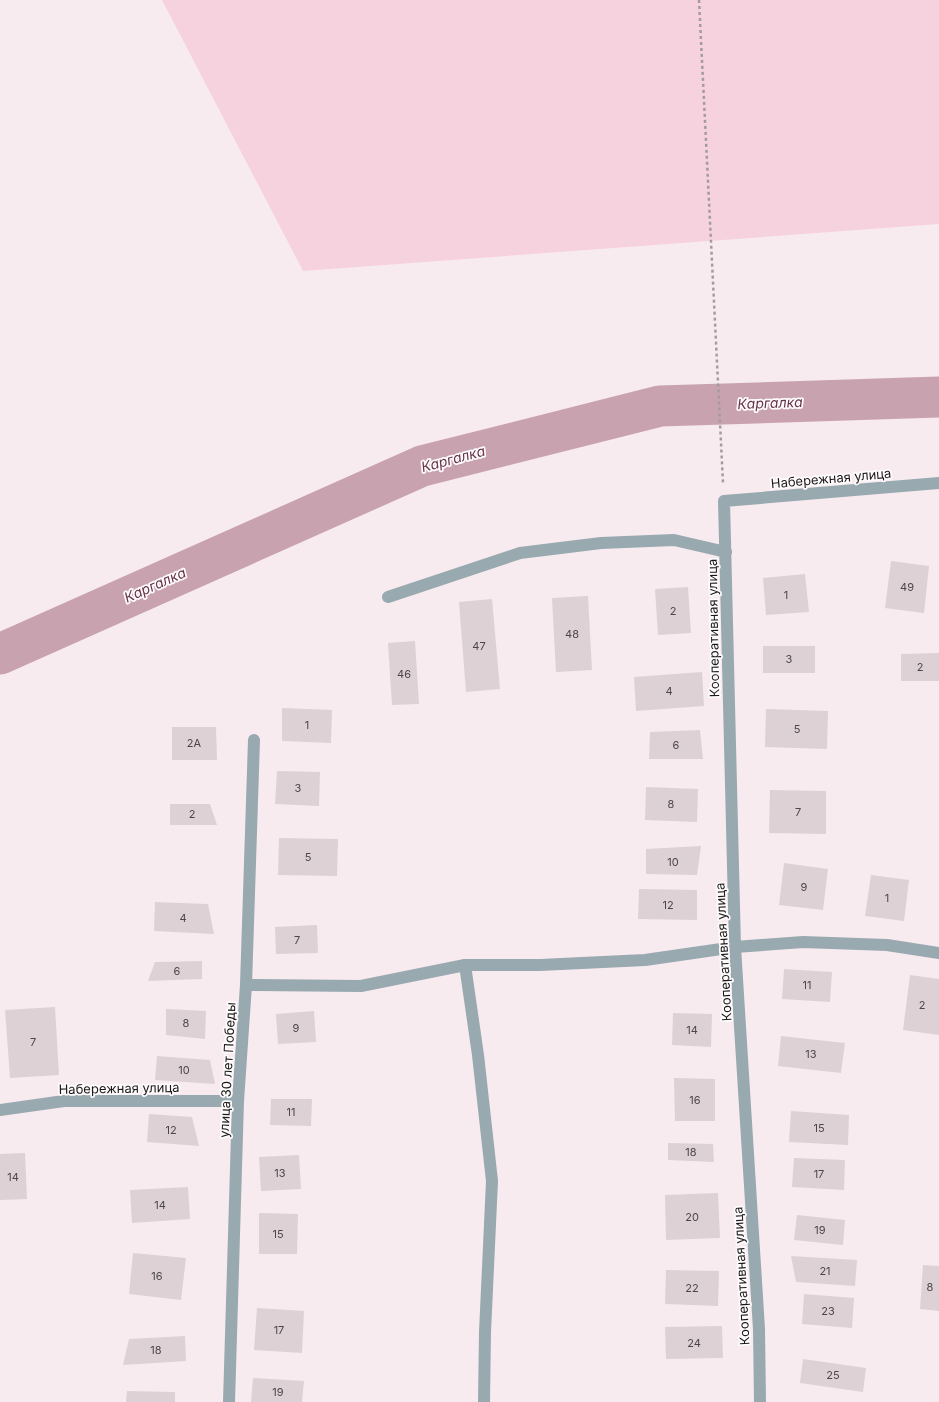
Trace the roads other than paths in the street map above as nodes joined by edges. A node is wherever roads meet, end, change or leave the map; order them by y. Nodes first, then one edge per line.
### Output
1 (939, 483) edge
2 (724, 501) joint
3 (726, 552) junction
4 (388, 597) dead end
5 (254, 740) dead end
6 (735, 947) junction
7 (939, 953) edge
8 (465, 965) junction
9 (246, 985) junction
10 (238, 1101) junction
11 (0, 1110) edge
12 (229, 1402) edge
13 (484, 1402) edge
14 (760, 1402) edge

1 - 2 street, Набережная улица
2 - 3 street, Кооперативная улица
3 - 4 street
3 - 6 street, Кооперативная улица
5 - 9 street, улица 30 лет Победы
6 - 7 street
6 - 8 street
6 - 14 street, Кооперативная улица
8 - 9 street
8 - 13 street
9 - 10 street, улица 30 лет Победы
10 - 11 street, Набережная улица
10 - 12 street, улица 30 лет Победы

